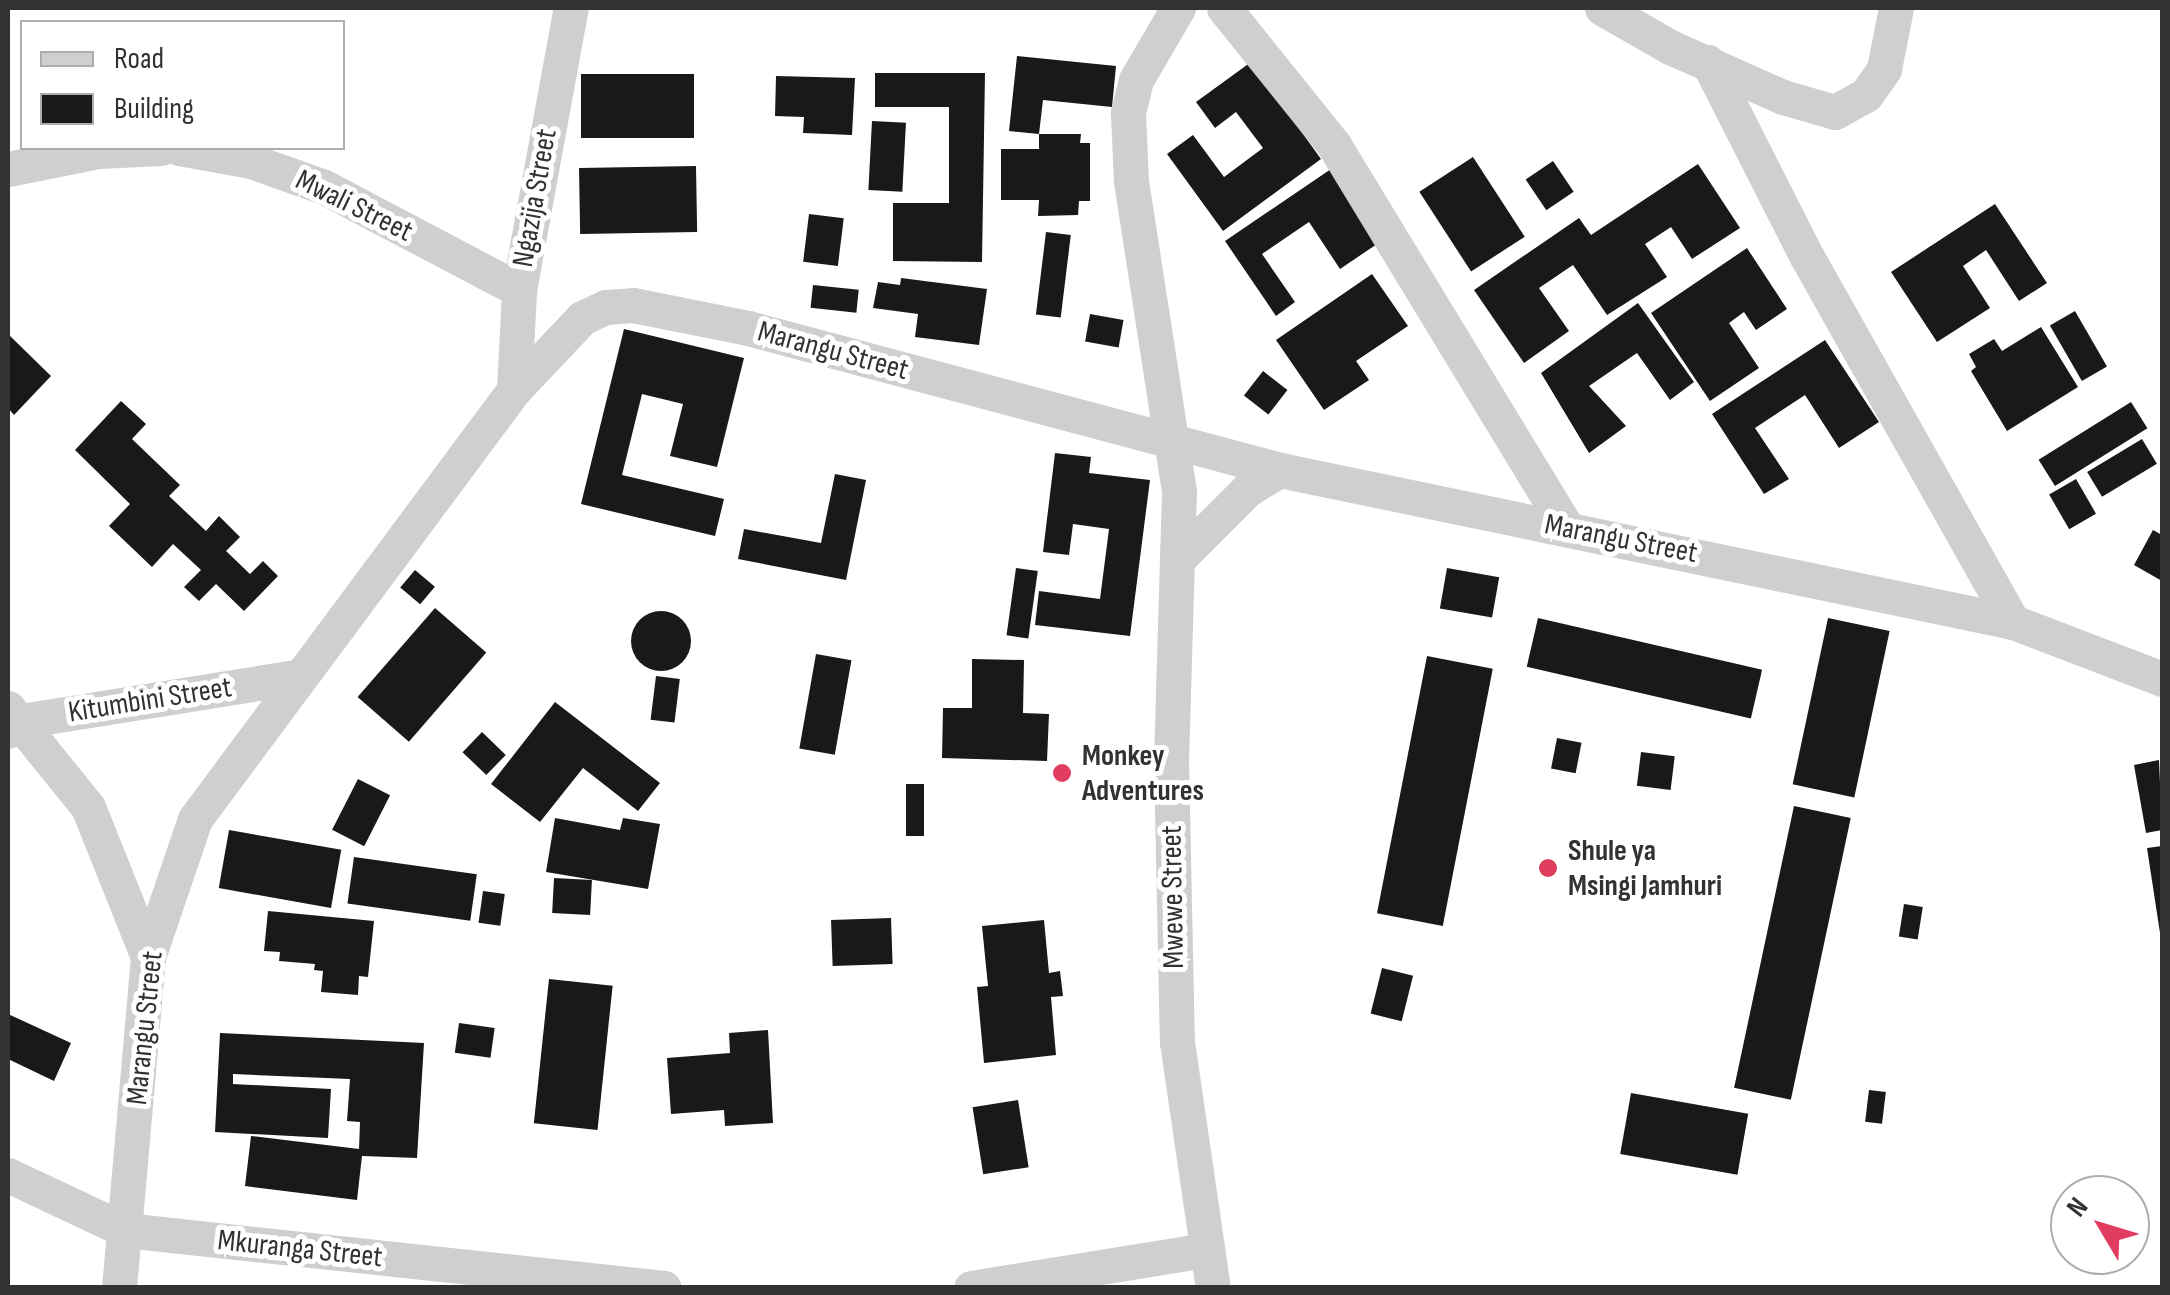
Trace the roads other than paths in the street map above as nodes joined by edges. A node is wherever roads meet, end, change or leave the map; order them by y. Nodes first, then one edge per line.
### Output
1 (571, 8) edge
2 (1178, 8) edge
3 (1224, 8) edge
4 (1602, 8) edge
5 (1896, 8) edge
6 (1708, 62) junction
7 (119, 150) edge
8 (190, 150) edge
9 (8, 170) edge
10 (519, 290) junction
11 (514, 390) junction
12 (1172, 444) junction
13 (1280, 470) junction
14 (1567, 528) junction
15 (1181, 556) junction
16 (2014, 622) junction
17 (296, 677) junction
18 (2162, 679) edge
19 (12, 720) edge
20 (148, 957) junction
21 (8, 1175) edge
22 (125, 1230) junction
23 (1206, 1250) junction
24 (617, 1285) edge
25 (119, 1288) edge
26 (664, 1288) edge
27 (971, 1288) edge
28 (1213, 1288) edge

1 - 10 street, Ngazija Street
2 - 12 street, Mwewe Street
3 - 14 street
4 - 6 street
5 - 6 street
6 - 16 street
7 - 9 street
8 - 10 street, Mwali Street
10 - 11 street, Ngazija Street
11 - 12 street, Marangu Street
11 - 17 street, Marangu Street
12 - 13 street, Marangu Street
12 - 15 street, Mwewe Street
13 - 14 street, Marangu Street
13 - 15 street
14 - 16 street, Marangu Street
15 - 23 street, Mwewe Street
16 - 18 street, Marangu Street
17 - 19 street, Kitumbini Street
17 - 20 street, Marangu Street
19 - 20 street
20 - 22 street, Marangu Street
21 - 22 street, Mkuranga Street
22 - 24 street, Mkuranga Street
22 - 25 street, Marangu Street
23 - 27 street
23 - 28 street, Mwewe Street
24 - 26 street, Mkuranga Street

